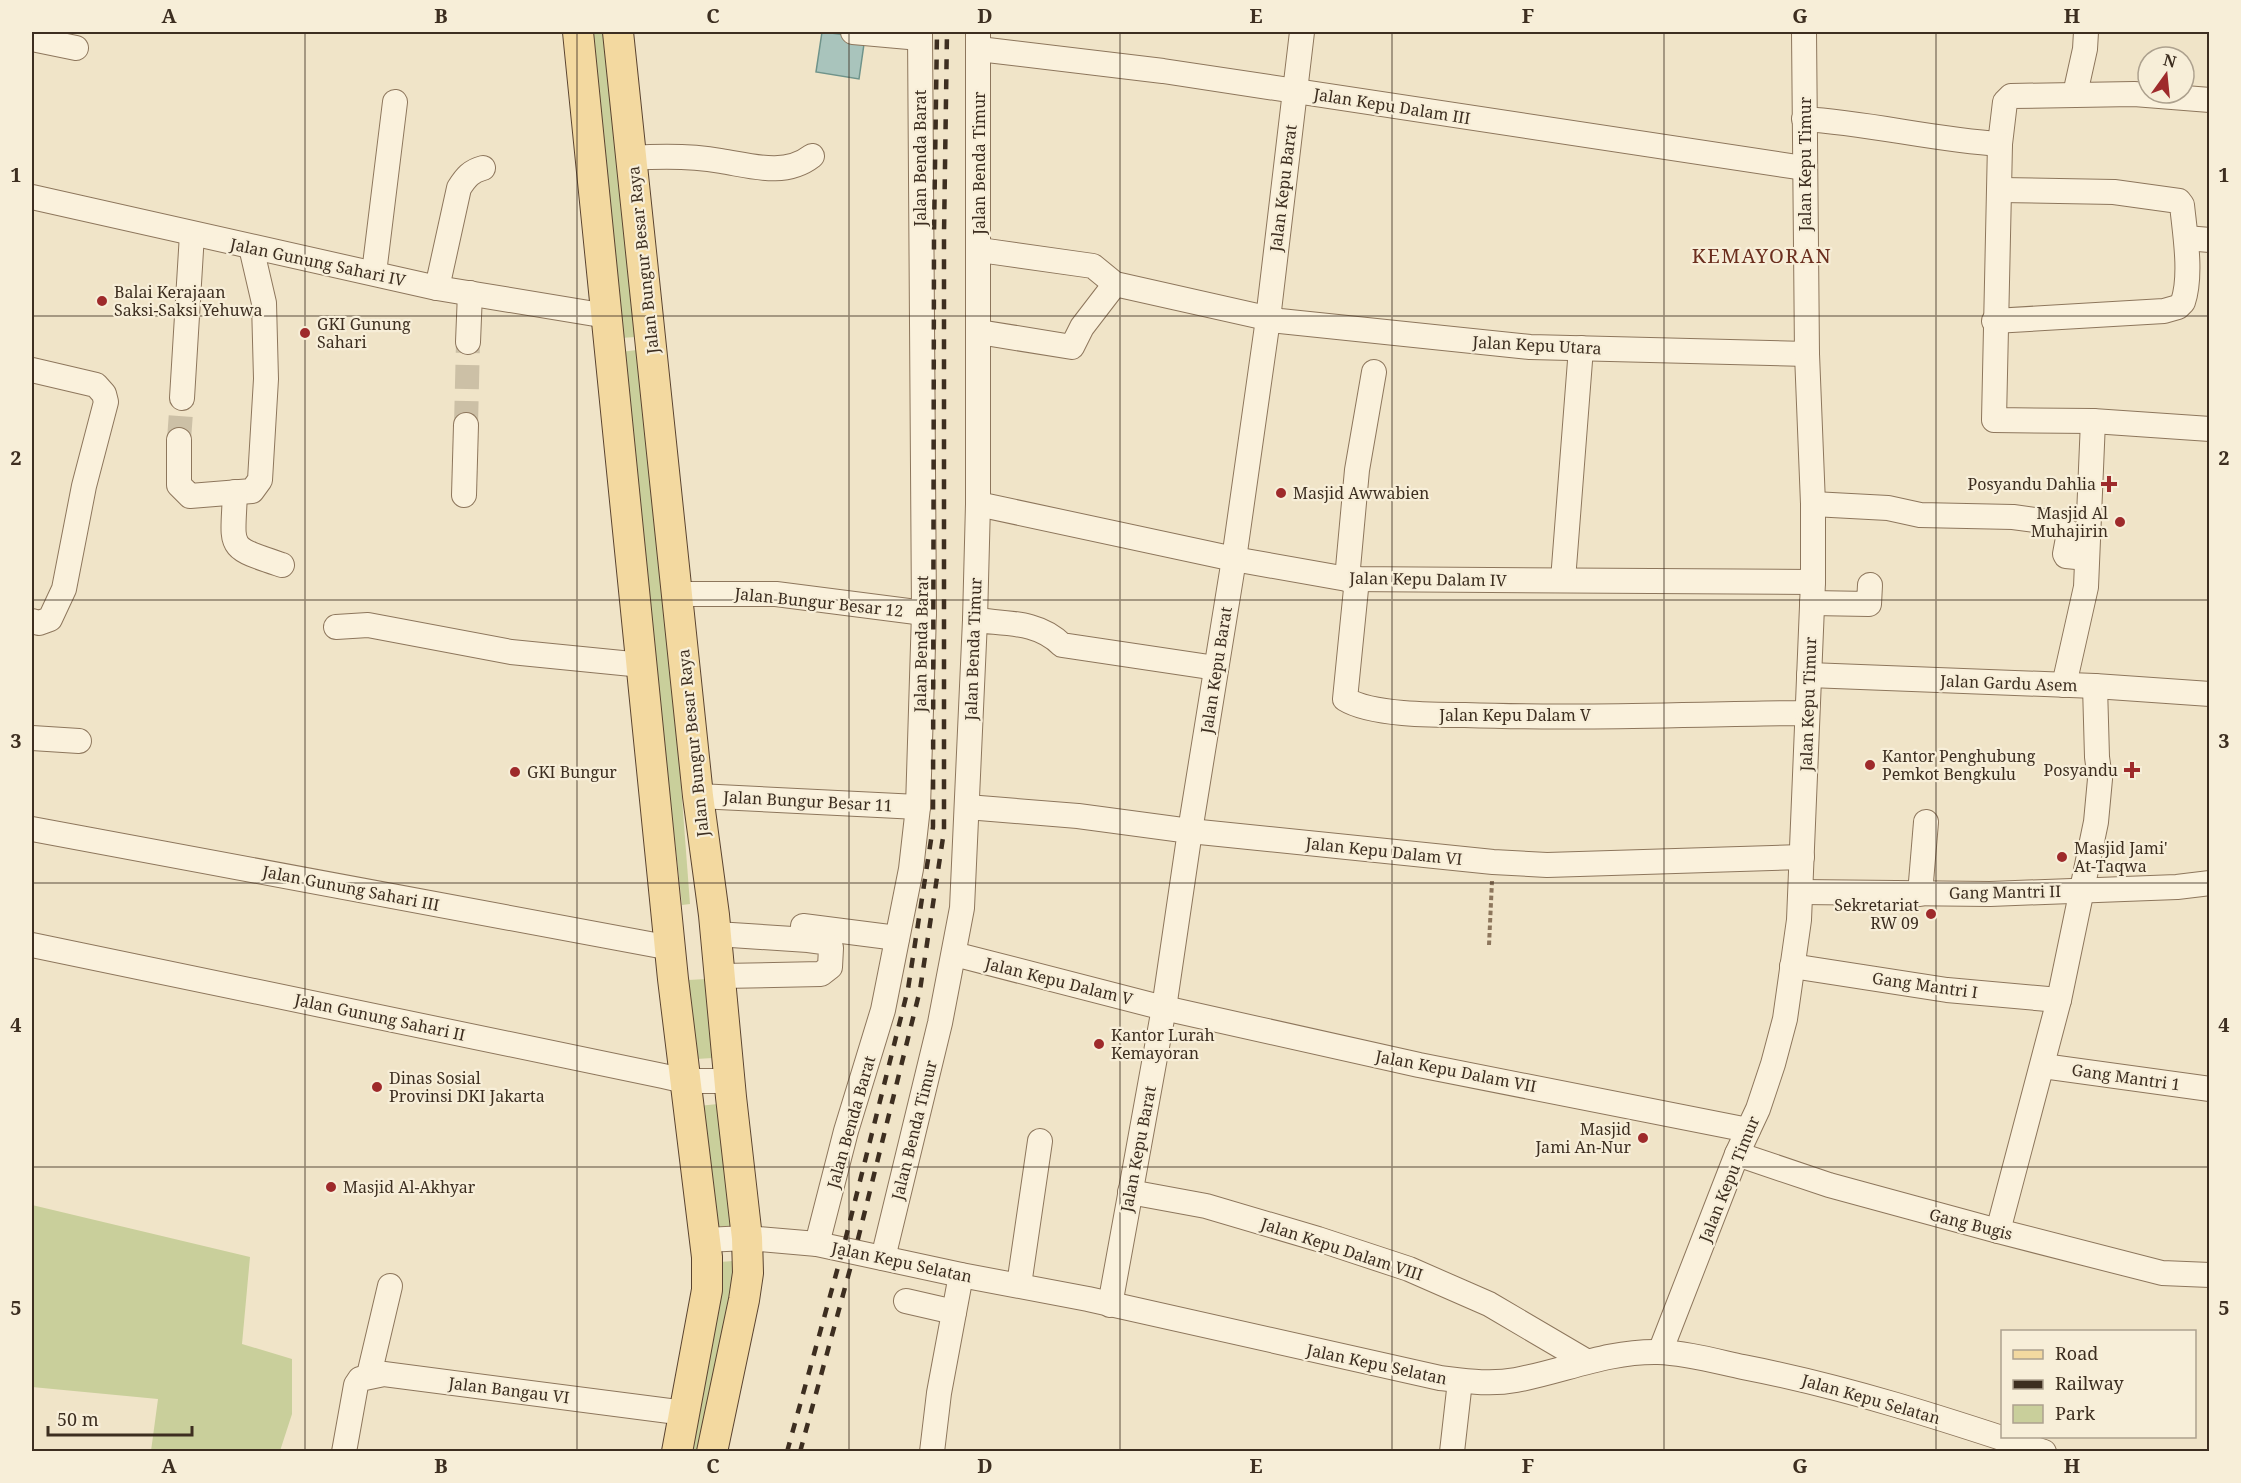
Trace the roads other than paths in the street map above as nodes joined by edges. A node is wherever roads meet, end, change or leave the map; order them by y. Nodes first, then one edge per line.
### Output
1 (578, 32) edge
2 (618, 32) edge
3 (853, 32) edge
4 (1302, 32) edge
5 (1804, 32) edge
6 (2086, 32) edge
7 (920, 35) edge
8 (32, 39) edge
9 (979, 40) edge
10 (76, 48) dead end
11 (1295, 91) junction
12 (2076, 94) junction
13 (2210, 100) edge
14 (395, 102) dead end
15 (1804, 118) junction
16 (2000, 144) junction
17 (812, 156) dead end
18 (632, 158) junction
19 (483, 168) dead end
20 (1804, 168) junction
21 (2000, 190) junction
22 (32, 197) edge
23 (192, 234) junction
24 (2186, 238) junction
25 (2210, 240) edge
26 (251, 248) junction
27 (980, 250) junction
28 (374, 273) junction
29 (1115, 284) junction
30 (438, 288) junction
31 (470, 293) junction
32 (607, 316) junction
33 (1268, 319) junction
34 (1994, 321) junction
35 (979, 332) junction
36 (468, 342) tunnel mouth
37 (1581, 348) junction
38 (1807, 354) junction
39 (32, 370) edge
40 (1374, 372) dead end
41 (182, 398) tunnel mouth
42 (2093, 421) junction
43 (466, 424) tunnel mouth
44 (2210, 429) edge
45 (179, 440) tunnel mouth
46 (234, 492) junction
47 (464, 495) dead end
48 (978, 504) junction
49 (1813, 504) junction
50 (2087, 558) junction
51 (1234, 559) junction
52 (282, 565) dead end
53 (1352, 579) junction
54 (1563, 580) junction
55 (1870, 585) dead end
56 (1812, 592) junction
57 (678, 594) junction
58 (924, 613) junction
59 (32, 621) edge
60 (975, 621) junction
61 (336, 627) dead end
62 (642, 665) junction
63 (1216, 668) junction
64 (1809, 675) junction
65 (2064, 685) junction
66 (2095, 687) junction
67 (2210, 694) edge
68 (1807, 713) junction
69 (32, 738) edge
70 (79, 741) dead end
71 (698, 796) junction
72 (918, 807) junction
73 (967, 807) junction
74 (1926, 822) dead end
75 (32, 829) edge
76 (1190, 831) junction
77 (1802, 857) junction
78 (708, 869) junction
79 (2210, 883) edge
80 (2081, 890) junction
81 (1801, 892) junction
82 (1920, 894) junction
83 (897, 938) junction
84 (32, 945) edge
85 (717, 948) junction
86 (954, 954) junction
87 (672, 960) junction
88 (1792, 966) junction
89 (2059, 1000) junction
90 (1164, 1008) junction
91 (2043, 1066) junction
92 (684, 1081) junction
93 (729, 1081) junction
94 (2210, 1089) edge
95 (1748, 1130) junction
96 (1040, 1141) dead end
97 (1737, 1154) junction
98 (1130, 1192) junction
99 (1998, 1231) junction
100 (747, 1238) junction
101 (705, 1240) junction
102 (817, 1244) junction
103 (883, 1258) junction
104 (961, 1275) junction
105 (2210, 1275) edge
106 (1019, 1285) junction
107 (390, 1286) dead end
108 (906, 1301) dead end
109 (1110, 1305) junction
110 (954, 1312) junction
111 (1544, 1336) junction
112 (1660, 1352) junction
113 (1586, 1361) junction
114 (369, 1375) junction
115 (1539, 1375) junction
116 (1460, 1381) junction
117 (685, 1413) junction
118 (2001, 1438) edge
119 (2001, 1438) edge
120 (344, 1452) edge
121 (677, 1452) edge
122 (712, 1452) edge
123 (932, 1452) edge
124 (1452, 1452) edge
125 (2044, 1452) edge

1 - 32 main road
2 - 18 main road, Jalan Bungur Besar Raya
3 - 7 street
4 - 11 street, Jalan Kepu Barat
5 - 15 street, Jalan Kepu Timur
6 - 12 street
7 - 58 street, Jalan Benda Barat
8 - 10 street
9 - 11 street, Jalan Kepu Dalam III
9 - 27 street, Jalan Benda Timur
11 - 20 street, Jalan Kepu Dalam III
11 - 33 street, Jalan Kepu Barat
12 - 13 street
12 - 16 street
14 - 28 street
15 - 16 street
15 - 20 street, Jalan Kepu Timur
16 - 21 street
17 - 18 street
18 - 57 main road, Jalan Bungur Besar Raya
19 - 30 street
20 - 38 street, Jalan Kepu Timur
21 - 24 street
21 - 34 street
22 - 23 street, Jalan Gunung Sahari IV
23 - 26 street, Jalan Gunung Sahari IV
23 - 41 street
24 - 25 street
24 - 34 street
26 - 28 street, Jalan Gunung Sahari IV
26 - 46 street
27 - 29 street
27 - 35 street, Jalan Benda Timur
28 - 30 street, Jalan Gunung Sahari IV
29 - 33 street, Jalan Kepu Utara
29 - 35 street
30 - 31 street, Jalan Gunung Sahari IV
31 - 32 street, Jalan Gunung Sahari IV
31 - 36 street
32 - 62 main road
33 - 37 street, Jalan Kepu Utara
33 - 51 street, Jalan Kepu Barat
34 - 42 street
35 - 48 street, Jalan Benda Timur
37 - 38 street, Jalan Kepu Utara
37 - 54 street
38 - 49 street, Jalan Kepu Timur
39 - 59 street
40 - 53 street
42 - 44 street
42 - 50 street
43 - 47 street
45 - 46 street
46 - 52 street
48 - 51 street, Jalan Kepu Dalam IV
48 - 60 street, Jalan Benda Timur
49 - 50 street
49 - 56 street, Jalan Kepu Timur
50 - 65 street
51 - 53 street, Jalan Kepu Dalam IV
51 - 63 street, Jalan Kepu Barat
53 - 54 street, Jalan Kepu Dalam IV
53 - 68 street, Jalan Kepu Dalam V
54 - 56 street, Jalan Kepu Dalam IV
55 - 56 street, Jalan Kepu Dalam IV
56 - 64 street, Jalan Kepu Timur
57 - 58 street, Jalan Bungur Besar 12
57 - 71 main road, Jalan Bungur Besar Raya
58 - 72 street, Jalan Benda Barat
60 - 63 street
60 - 73 street, Jalan Benda Timur
61 - 62 street
62 - 87 main road
63 - 76 street, Jalan Kepu Barat
64 - 65 street, Jalan Gardu Asem
64 - 68 street, Jalan Kepu Timur
65 - 66 street, Jalan Gardu Asem
66 - 67 street, Jalan Gardu Asem
66 - 80 street
68 - 77 street, Jalan Kepu Timur
69 - 70 street
71 - 72 street, Jalan Bungur Besar 11
71 - 78 main road, Jalan Bungur Besar Raya
72 - 83 street, Jalan Benda Barat
73 - 76 street, Jalan Kepu Dalam VI
73 - 86 street, Jalan Benda Timur
74 - 82 street
75 - 87 street, Jalan Gunung Sahari III
76 - 77 street, Jalan Kepu Dalam VI
76 - 90 street, Jalan Kepu Barat
77 - 81 street, Jalan Kepu Timur
78 - 85 main road, Jalan Bungur Besar Raya
78 - 87 main road
79 - 80 street, Gang Mantri II
80 - 82 street, Gang Mantri II
80 - 89 street
81 - 82 street, Gang Mantri II
81 - 88 street, Jalan Kepu Timur
83 - 85 street
83 - 102 street, Jalan Benda Barat
84 - 92 street, Jalan Gunung Sahari II
85 - 87 main road
85 - 93 main road, Jalan Bungur Besar Raya
86 - 90 street, Jalan Kepu Dalam V
86 - 103 street, Jalan Benda Timur
87 - 92 main road
88 - 89 street, Gang Mantri I
88 - 95 street, Jalan Kepu Timur
89 - 91 street
90 - 95 street, Jalan Kepu Dalam VII
90 - 98 street, Jalan Kepu Barat
91 - 94 street, Gang Mantri 1
91 - 99 street
92 - 93 street, Jalan Gunung Sahari II
92 - 101 main road
93 - 100 main road, Jalan Bungur Besar Raya
95 - 97 street, Jalan Kepu Timur
96 - 106 street
97 - 99 street, Gang Bugis
97 - 112 street, Jalan Kepu Timur
98 - 109 street, Jalan Kepu Barat
98 - 111 street, Jalan Kepu Dalam VIII
99 - 105 street, Gang Bugis
100 - 101 street, Jalan Kepu Selatan
100 - 102 street, Jalan Kepu Selatan
100 - 122 main road, Jalan Bungur Besar Raya
101 - 117 main road
102 - 103 street, Jalan Kepu Selatan
103 - 104 street, Jalan Kepu Selatan
104 - 106 street, Jalan Kepu Selatan
104 - 110 street
106 - 109 street, Jalan Kepu Selatan
107 - 114 street
108 - 110 street
109 - 116 street, Jalan Kepu Selatan
110 - 123 street
111 - 113 street, Jalan Kepu Dalam VIII
111 - 115 street
112 - 113 street, Jalan Kepu Selatan
112 - 119 street, Jalan Kepu Selatan
113 - 115 street, Jalan Kepu Selatan
114 - 117 street, Jalan Bangau VI
114 - 120 street
115 - 116 street, Jalan Kepu Selatan
116 - 124 street
117 - 121 main road
118 - 125 street, Jalan Kepu Selatan

